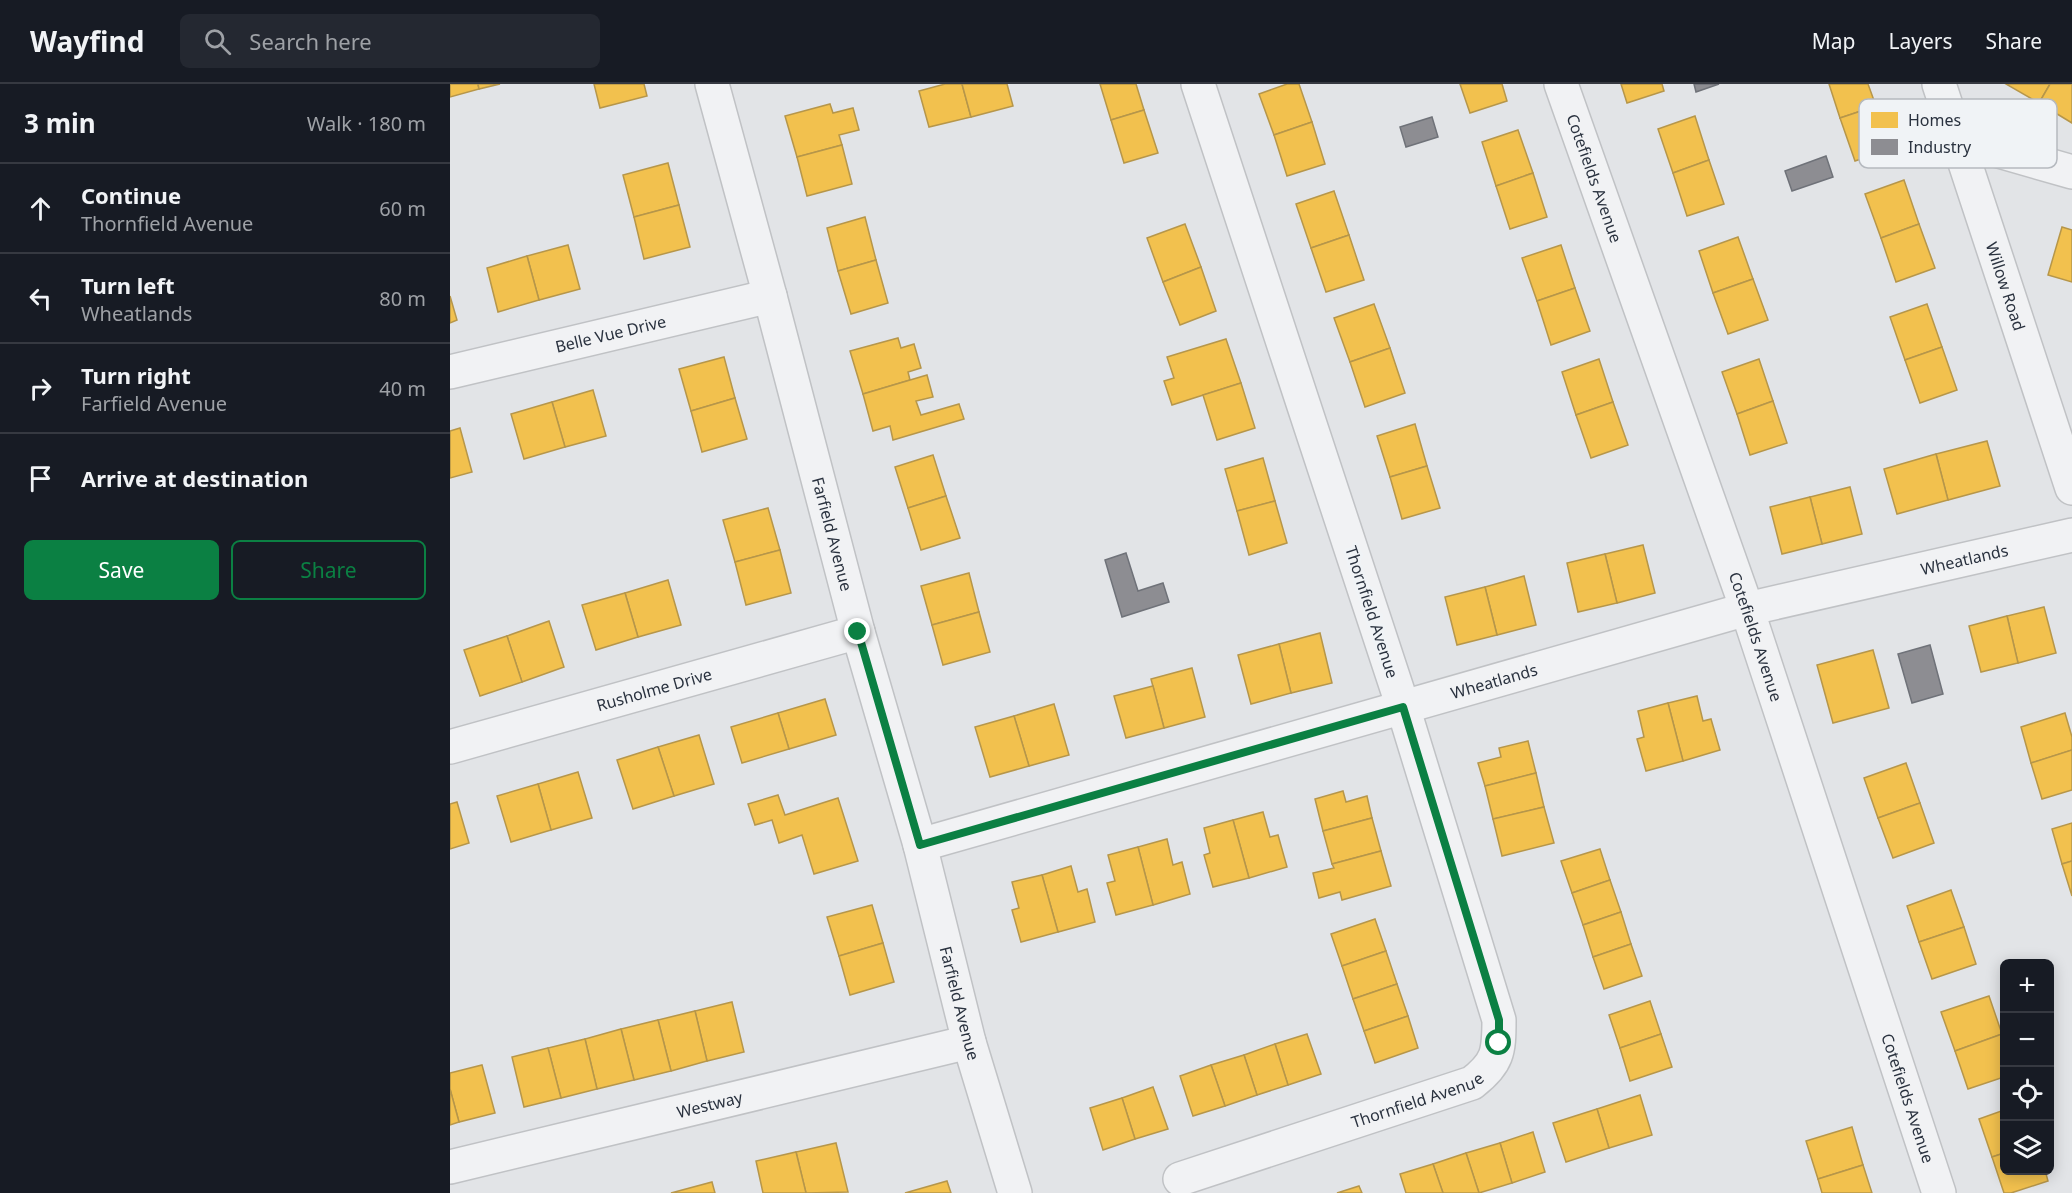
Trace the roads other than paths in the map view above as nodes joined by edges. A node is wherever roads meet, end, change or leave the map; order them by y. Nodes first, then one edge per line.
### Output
1 (712, 84) edge
2 (1198, 84) edge
3 (1561, 84) edge
4 (1939, 84) edge
5 (1944, 99) edge
6 (1967, 168) edge
7 (2057, 168) edge
8 (2072, 172) edge
9 (770, 296) junction
10 (450, 372) edge
11 (2072, 488) edge
12 (2072, 536) edge
13 (1747, 609) junction
14 (858, 632) junction
15 (1403, 707) junction
16 (450, 747) edge
17 (920, 845) junction
18 (969, 1042) junction
19 (450, 1167) edge
20 (1180, 1179) dead end
21 (1015, 1193) edge
22 (1940, 1193) edge

1 - 9 street, Farfield Avenue
2 - 15 street, Thornfield Avenue
3 - 13 street, Cotefields Avenue
4 - 5 street, Willow Road
6 - 11 street, Willow Road
7 - 8 street
9 - 10 street, Belle Vue Drive
9 - 14 street, Farfield Avenue
12 - 13 street, Wheatlands
13 - 15 street, Wheatlands
13 - 22 street, Cotefields Avenue
14 - 16 street, Rusholme Drive
14 - 17 street, Farfield Avenue
15 - 17 street, Wheatlands
15 - 20 street, Thornfield Avenue
17 - 18 street, Farfield Avenue
18 - 19 street, Westway
18 - 21 street, Farfield Avenue

